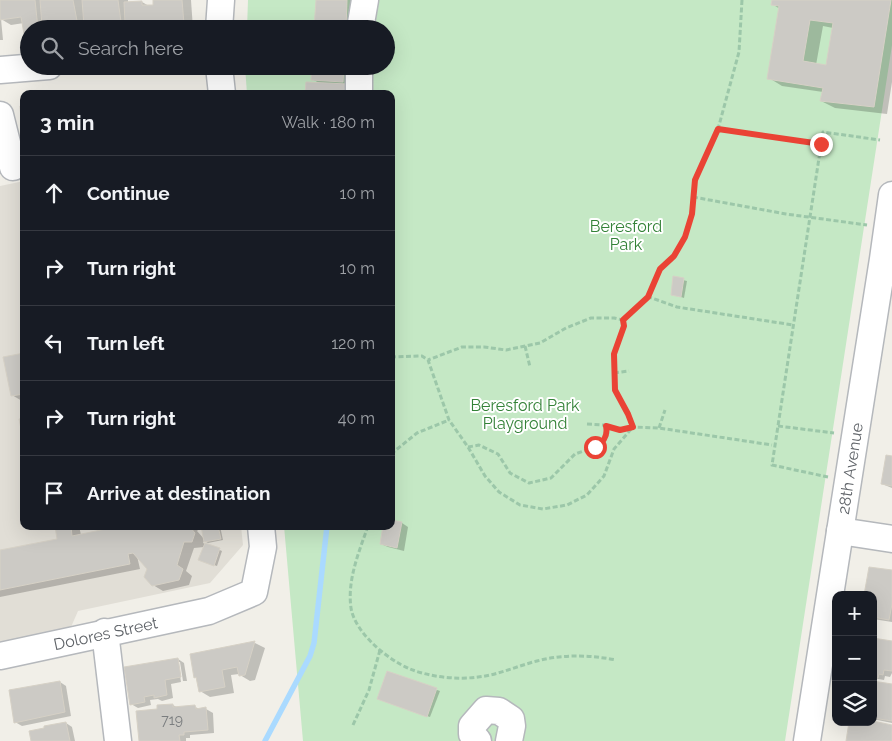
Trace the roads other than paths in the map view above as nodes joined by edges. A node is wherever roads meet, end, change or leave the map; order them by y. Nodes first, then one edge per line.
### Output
1 (221, 0) edge
2 (365, 0) edge
3 (220, 20) edge
4 (362, 20) edge
5 (20, 68) edge
6 (0, 70) edge
7 (220, 75) edge
8 (359, 75) edge
9 (222, 90) edge
10 (359, 90) edge
11 (0, 115) edge
12 (13, 168) dead end
13 (892, 195) edge
14 (261, 530) edge
15 (840, 531) junction
16 (892, 539) edge
17 (105, 632) junction
18 (0, 656) edge
19 (118, 741) edge
20 (478, 741) edge
21 (509, 741) edge
22 (807, 741) edge

1 - 3 street
2 - 4 street
5 - 6 street
7 - 9 street
8 - 10 street
11 - 12 street
13 - 15 street, 28th Avenue
14 - 17 street, Dolores Street
15 - 16 street
15 - 22 street, 28th Avenue
17 - 18 street, Dolores Street
17 - 19 street
20 - 21 street

